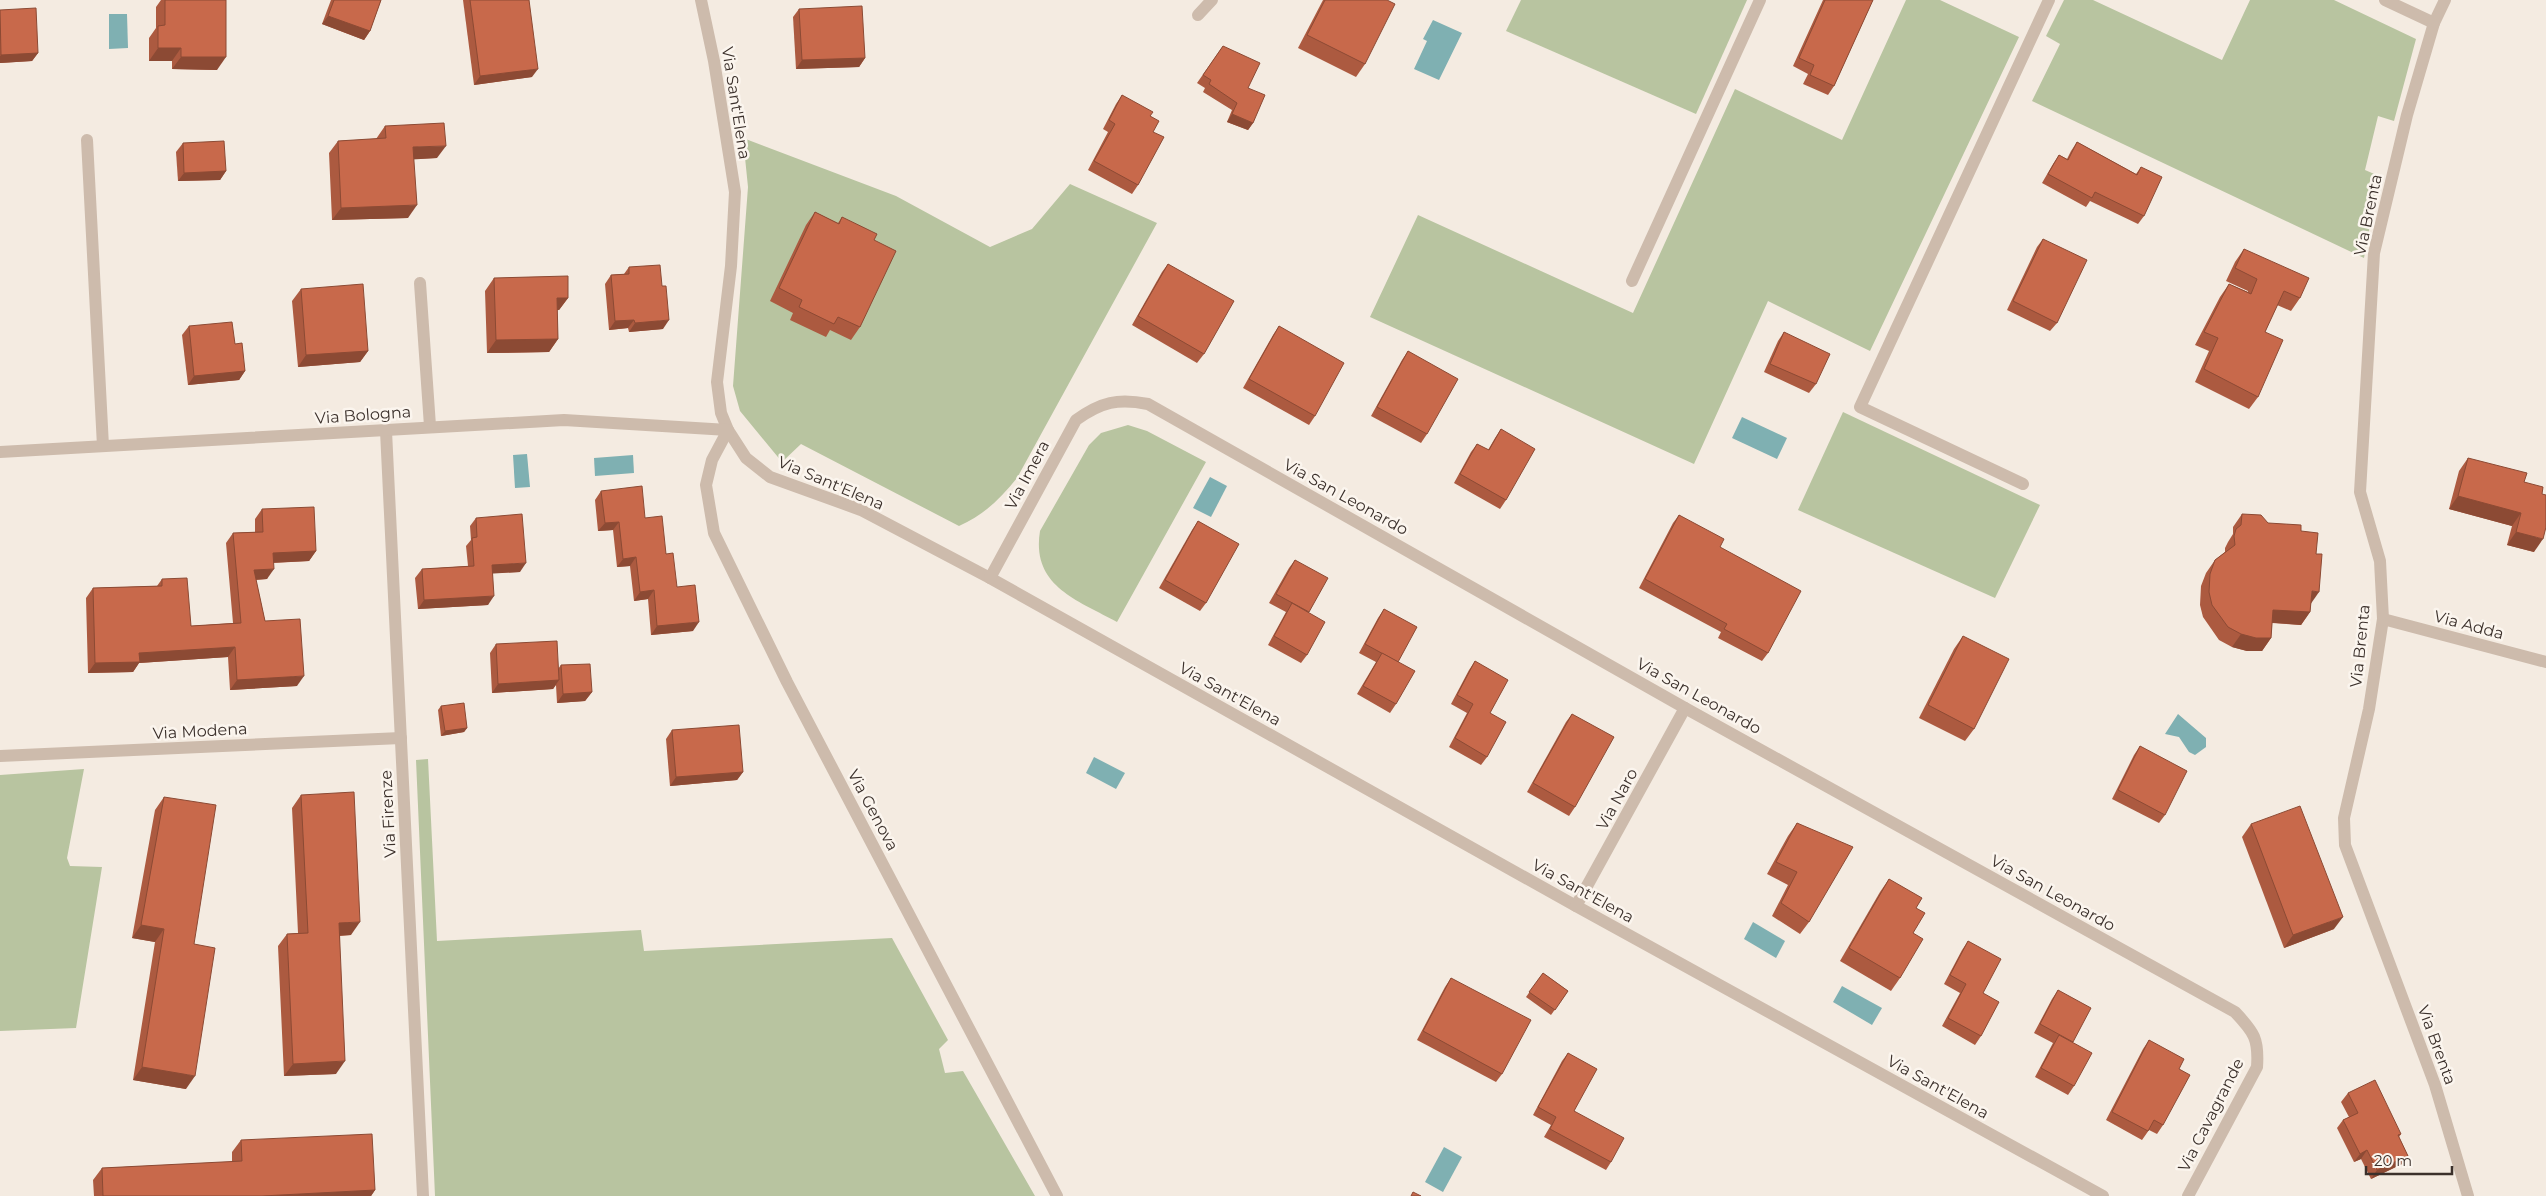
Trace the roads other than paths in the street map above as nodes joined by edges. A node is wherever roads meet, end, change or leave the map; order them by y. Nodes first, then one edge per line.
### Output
1 (701, 0) edge
2 (1212, 0) edge
3 (1760, 0) edge
4 (2049, 0) edge
5 (2385, 0) edge
6 (2445, 0) edge
7 (1198, 15) dead end
8 (2434, 23) junction
9 (87, 140) dead end
10 (1632, 281) dead end
11 (420, 283) dead end
12 (1107, 403) joint
13 (430, 426) junction
14 (728, 430) junction
15 (386, 431) junction
16 (103, 446) junction
17 (0, 452) edge
18 (2023, 484) dead end
19 (990, 578) junction
20 (2383, 619) junction
21 (2546, 662) edge
22 (1685, 708) junction
23 (401, 738) junction
24 (0, 756) edge
25 (1576, 906) junction
26 (2259, 1047) joint
27 (423, 1196) edge
28 (1057, 1196) edge
29 (2103, 1196) edge
30 (2188, 1196) edge
31 (2468, 1196) edge

1 - 14 street, Via Sant'Elena
2 - 7 street
3 - 10 street
4 - 18 street
5 - 8 street
6 - 8 street, Via Brenta
8 - 20 street, Via Brenta
9 - 16 street
11 - 13 street
12 - 19 street, Via Imera
12 - 22 street, Via San Leonardo
13 - 14 street, Via Bologna
13 - 15 street, Via Bologna
14 - 19 street, Via Sant'Elena
14 - 28 street, Via Genova
15 - 16 street, Via Bologna
15 - 23 street, Via Firenze
16 - 17 street, Via Bologna
19 - 25 street, Via Sant'Elena
20 - 21 street, Via Adda
20 - 31 street, Via Brenta
22 - 25 street, Via Naro
22 - 26 street, Via San Leonardo
23 - 24 street, Via Modena
23 - 27 street, Via Firenze
25 - 29 street, Via Sant'Elena
26 - 30 street, Via Cavagrande

